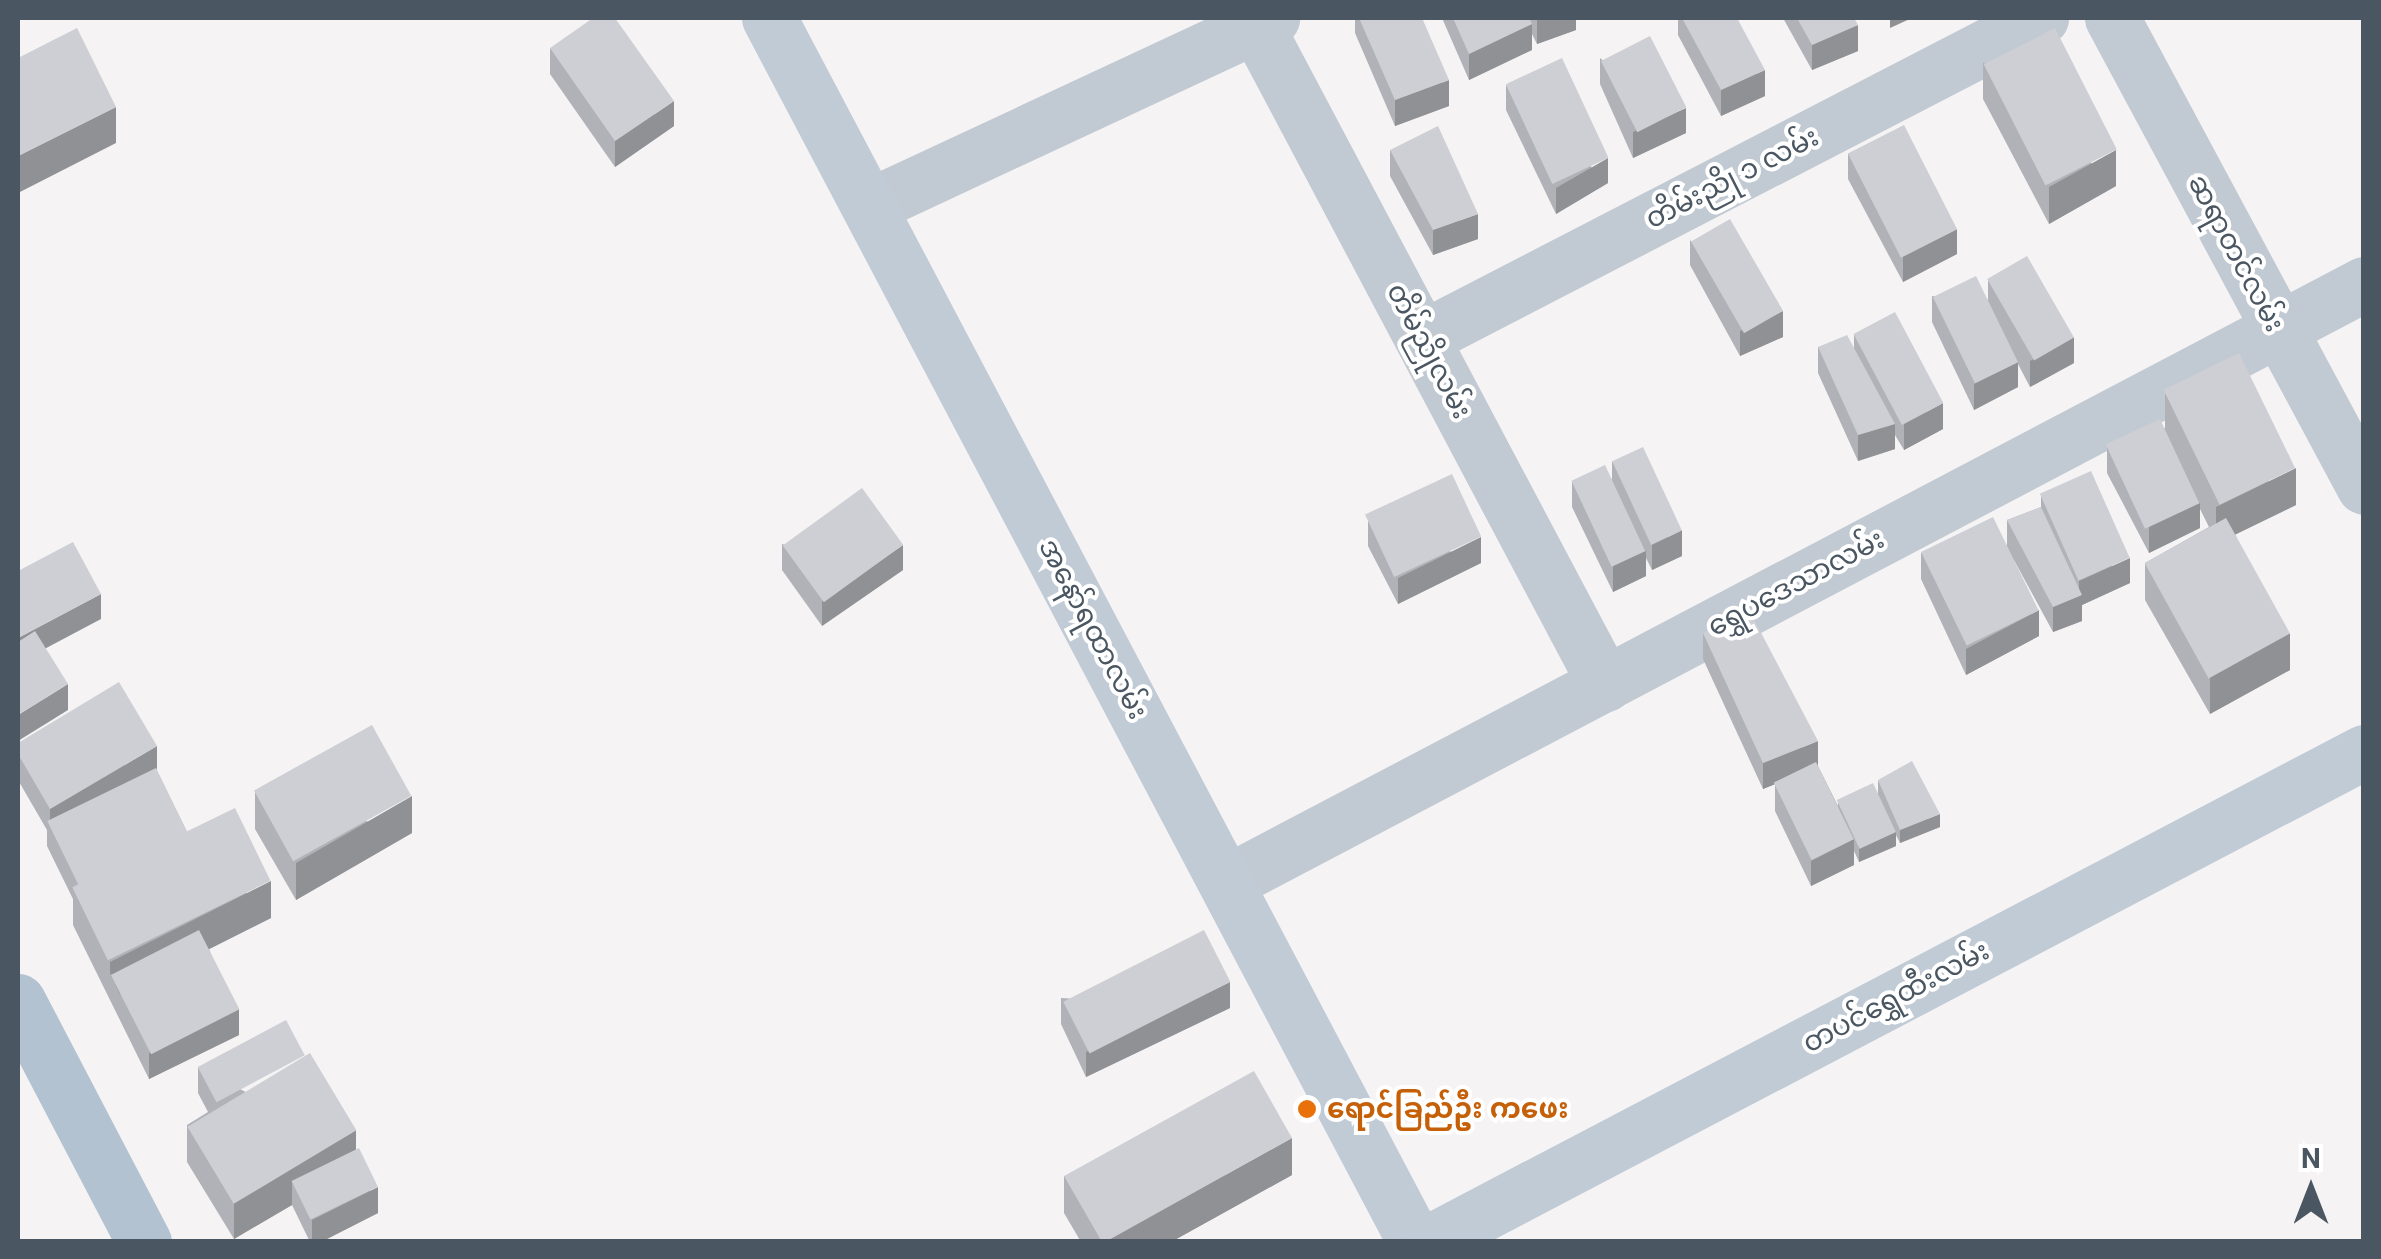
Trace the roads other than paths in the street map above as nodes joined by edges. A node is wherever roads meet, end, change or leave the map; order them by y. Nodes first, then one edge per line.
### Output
1 (770, 18) edge
2 (2041, 18) edge
3 (2112, 18) edge
4 (1260, 20) edge
5 (869, 206) junction
6 (2364, 284) edge
7 (2276, 330) junction
8 (1422, 338) junction
9 (2364, 487) edge
10 (1605, 684) junction
11 (2364, 752) edge
12 (1227, 882) junction
13 (18, 1001) edge
14 (144, 1242) edge
15 (1415, 1242) edge
16 (1429, 1242) edge

1 - 5 main road, အနော်ရထာလမ်း
2 - 8 street, တိမ်းညို ၁ လမ်း
3 - 7 street, ဆရာတင်လမ်း
4 - 5 street
4 - 8 street, တိမ်ညိုလမ်း
5 - 12 main road, အနော်ရထာလမ်း
6 - 7 street, ရွှေပဒေသာလမ်း
7 - 9 street, ဆရာတင်လမ်း
7 - 10 street, ရွှေပဒေသာလမ်း
8 - 10 street, တိမ်ညိုလမ်း
10 - 12 street, ရွှေပဒေသာလမ်း
11 - 16 main road, တပင်ရွှေထီးလမ်း
12 - 15 main road, အနော်ရထာလမ်း
13 - 14 main road

